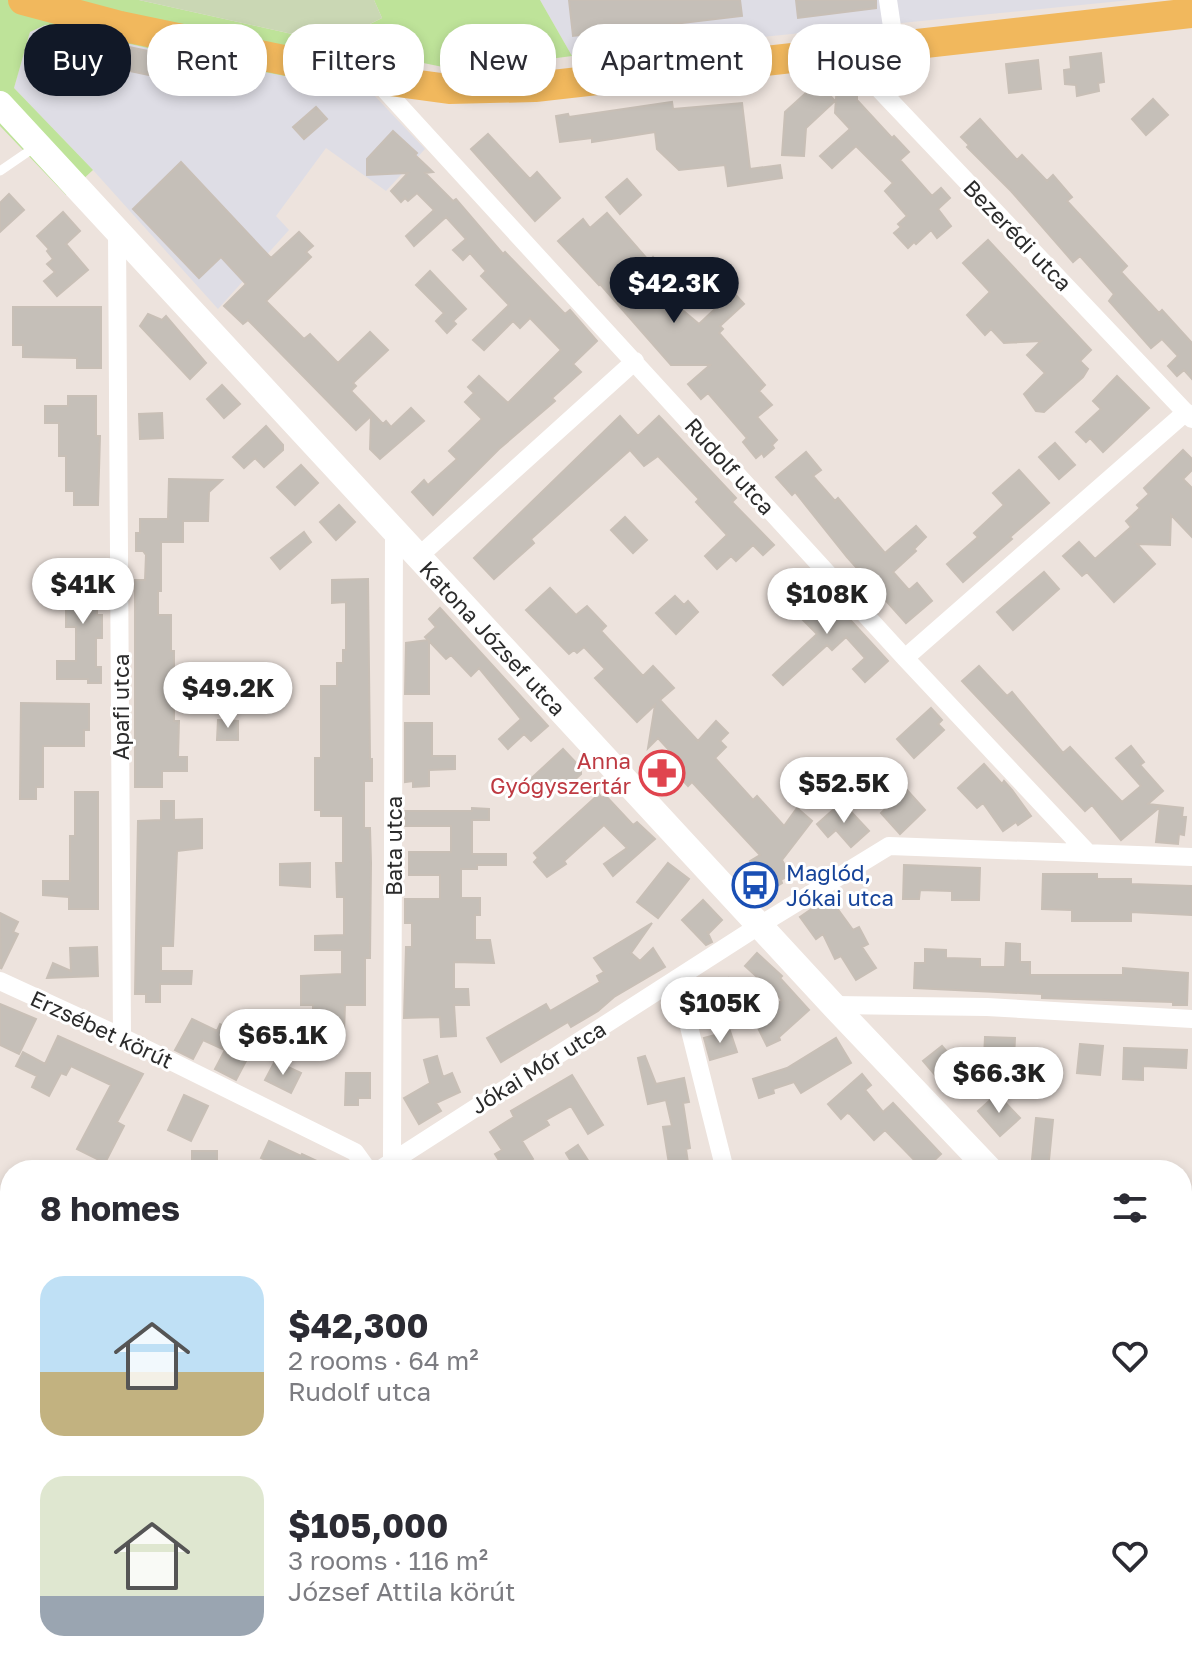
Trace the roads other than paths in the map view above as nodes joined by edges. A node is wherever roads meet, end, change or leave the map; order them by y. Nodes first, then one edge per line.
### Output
1 (10, 0) edge
2 (23, 0) edge
3 (888, 0) edge
4 (0, 2) edge
5 (60, 6) edge
6 (1188, 12) edge
7 (892, 24) edge
8 (930, 43) edge
9 (788, 58) edge
10 (283, 60) edge
11 (424, 86) edge
12 (391, 96) edge
13 (886, 96) edge
14 (0, 104) edge
15 (37, 144) junction
16 (0, 171) edge
17 (117, 232) junction
18 (635, 361) junction
19 (1189, 415) edge
20 (394, 532) junction
21 (418, 557) junction
22 (905, 658) junction
23 (1087, 852) junction
24 (1192, 857) edge
25 (760, 925) junction
26 (677, 979) junction
27 (0, 981) edge
28 (833, 1005) junction
29 (1192, 1019) edge
30 (122, 1037) junction
31 (361, 1160) edge
32 (385, 1160) edge
33 (394, 1160) edge
34 (722, 1160) edge
35 (980, 1160) edge

1 - 4 main road
2 - 5 main road
3 - 7 street
5 - 10 main road
6 - 8 main road
9 - 11 main road
12 - 18 street, Rudolf utca
13 - 19 street, Bezerédi utca
14 - 15 main road, Katona József utca
15 - 16 lane
15 - 17 main road, Katona József utca
17 - 20 main road, Katona József utca
17 - 30 street, Apafi utca
18 - 21 street
18 - 22 street, Rudolf utca
19 - 22 street
20 - 21 main road, Katona József utca
20 - 32 street, Bata utca
21 - 25 main road, Katona József utca
22 - 23 street, Rudolf utca
23 - 24 street, Jókai Mór utca
23 - 25 street, Jókai Mór utca
25 - 26 street, Jókai Mór utca
25 - 28 main road, Katona József utca
26 - 33 street, Jókai Mór utca
26 - 34 street
27 - 30 street, Erzsébet körút
28 - 29 street
28 - 35 main road, Katona József utca
30 - 31 street, Erzsébet körút

